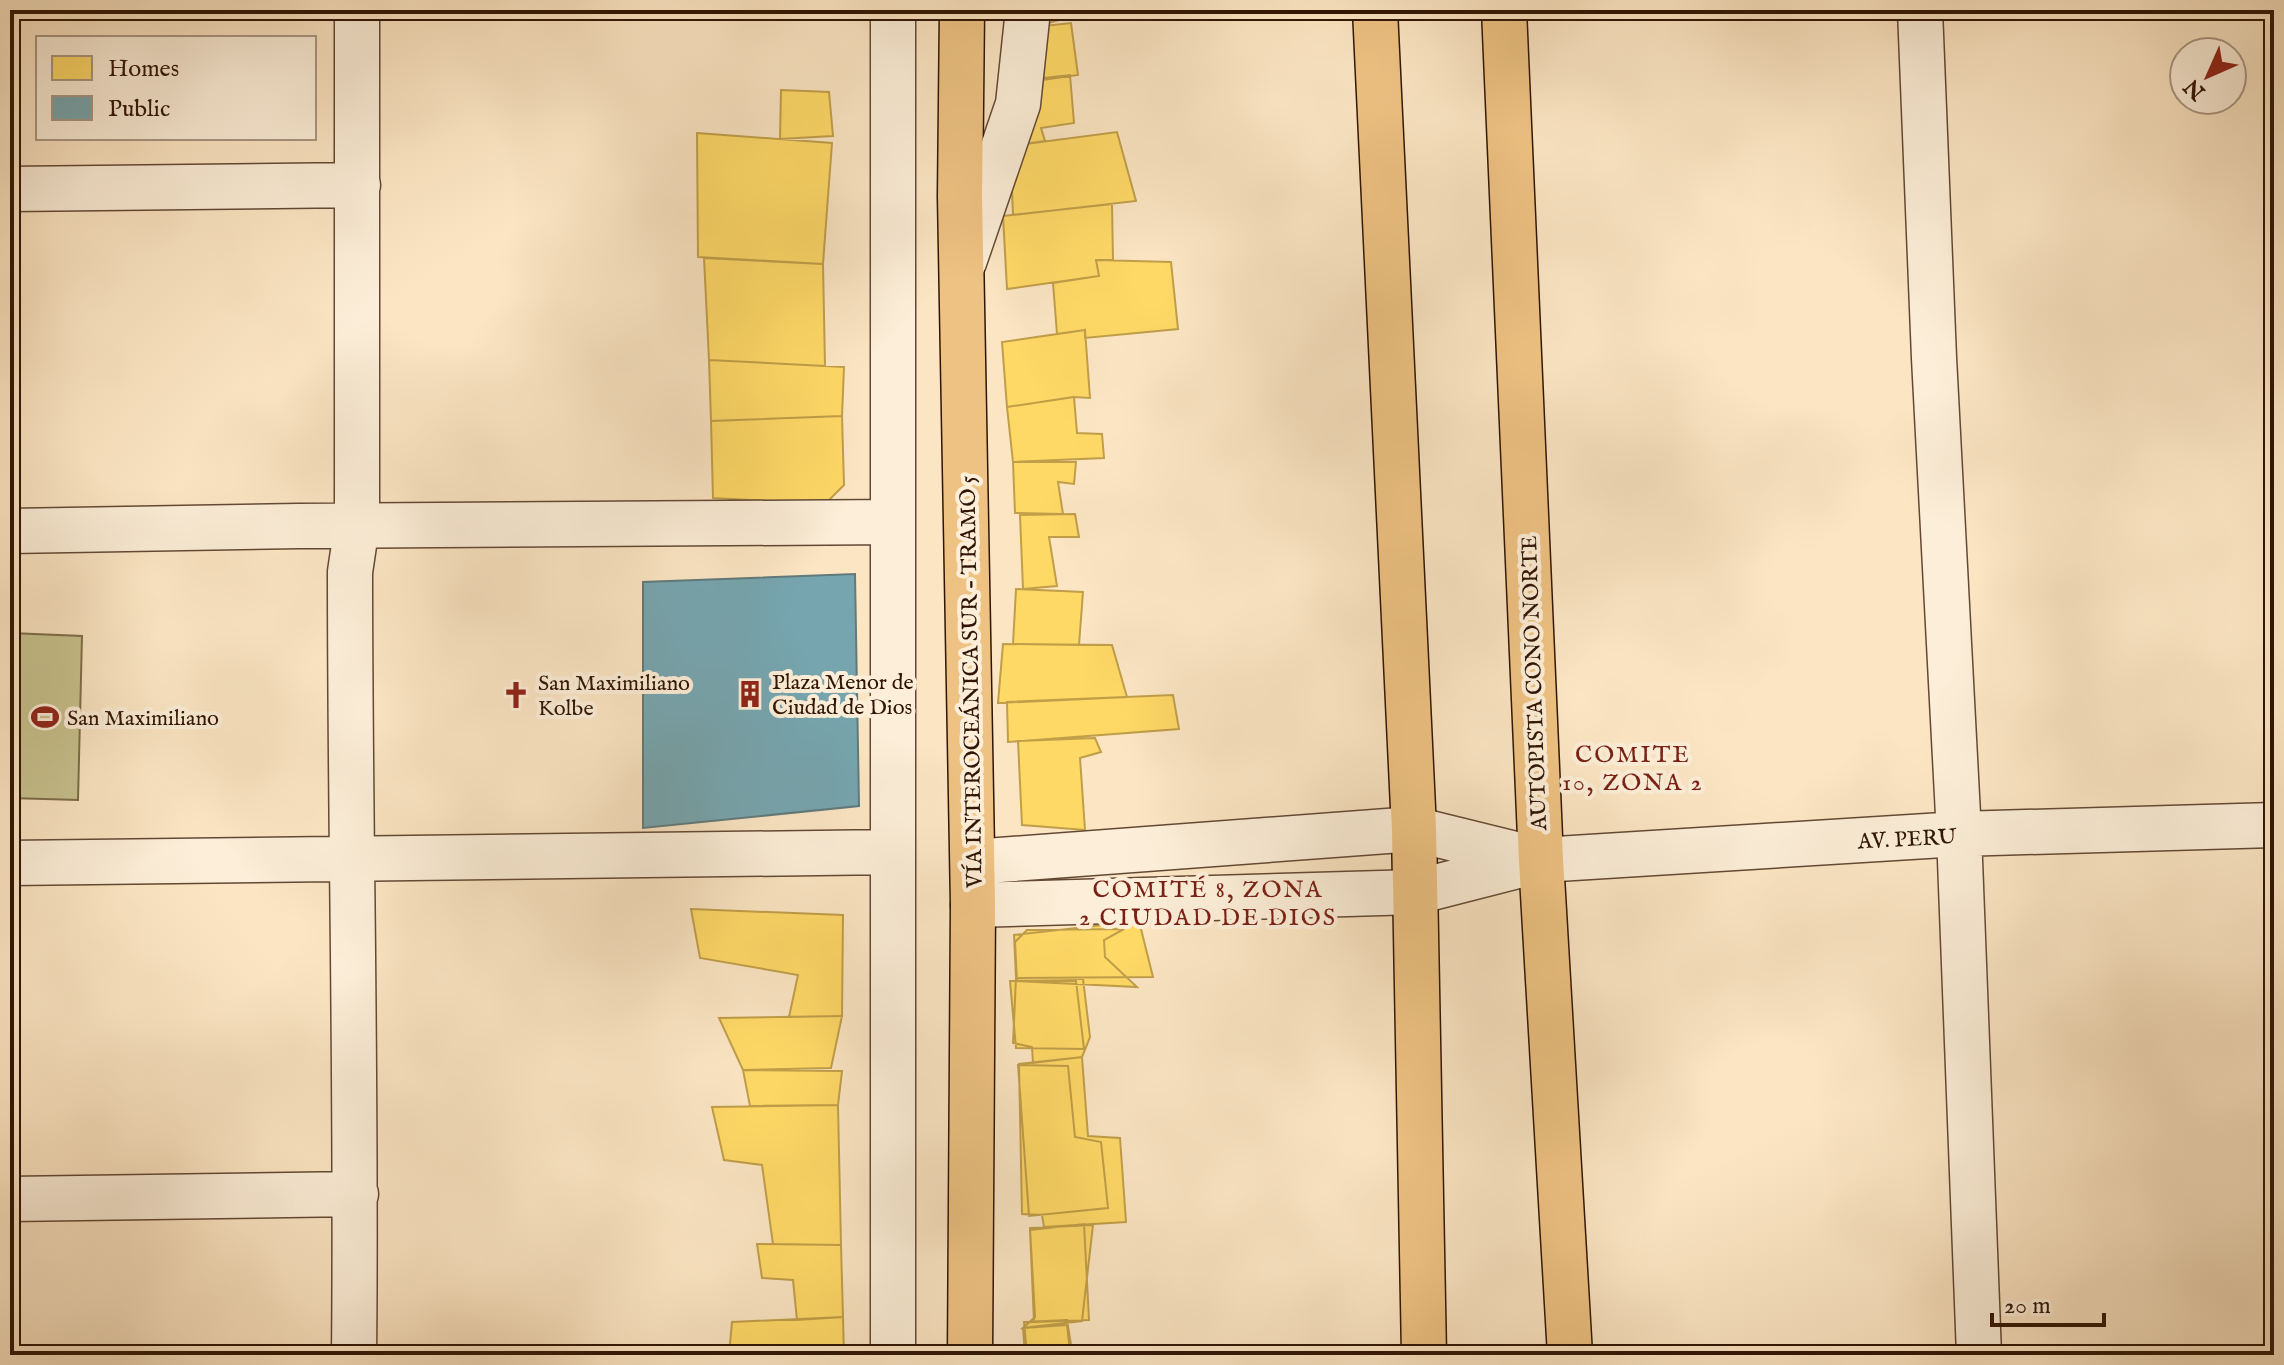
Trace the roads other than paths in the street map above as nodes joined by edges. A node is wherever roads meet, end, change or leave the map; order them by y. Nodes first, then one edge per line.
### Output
1 (357, 10) edge
2 (893, 10) edge
3 (962, 10) edge
4 (1028, 10) edge
5 (1375, 10) edge
6 (1504, 10) edge
7 (1920, 10) edge
8 (358, 185) junction
9 (10, 189) edge
10 (961, 268) junction
11 (893, 522) junction
12 (357, 525) junction
13 (10, 531) edge
14 (2274, 825) edge
15 (1414, 829) junction
16 (1959, 834) junction
17 (893, 852) junction
18 (350, 859) junction
19 (1541, 860) junction
20 (973, 862) junction
21 (10, 863) edge
22 (1416, 892) junction
23 (973, 905) junction
24 (356, 1194) junction
25 (10, 1199) edge
26 (354, 1355) edge
27 (893, 1355) edge
28 (970, 1355) edge
29 (1424, 1355) edge
30 (1570, 1355) edge
31 (1979, 1355) edge

1 - 8 street
2 - 11 street
3 - 10 main road, VÍA INTEROCEÁNICA SUR - TRAMO 5
4 - 10 street
5 - 15 main road
6 - 19 main road, AUTOPISTA CONO NORTE
7 - 16 street
8 - 9 street
8 - 12 street
10 - 20 main road, VÍA INTEROCEÁNICA SUR - TRAMO 5
11 - 12 street
11 - 17 street
12 - 13 street
12 - 18 street
14 - 16 street, AV. PERU
15 - 19 street
15 - 20 street
15 - 22 main road
16 - 19 street, AV. PERU
16 - 31 street
17 - 18 street
17 - 27 street
18 - 21 street
18 - 24 street
19 - 22 street
19 - 30 main road, AUTOPISTA CONO NORTE
20 - 23 main road, VÍA INTEROCEÁNICA SUR - TRAMO 5
22 - 23 street
22 - 29 main road
23 - 28 main road, VÍA INTEROCEÁNICA SUR - TRAMO 5
24 - 25 street
24 - 26 street

